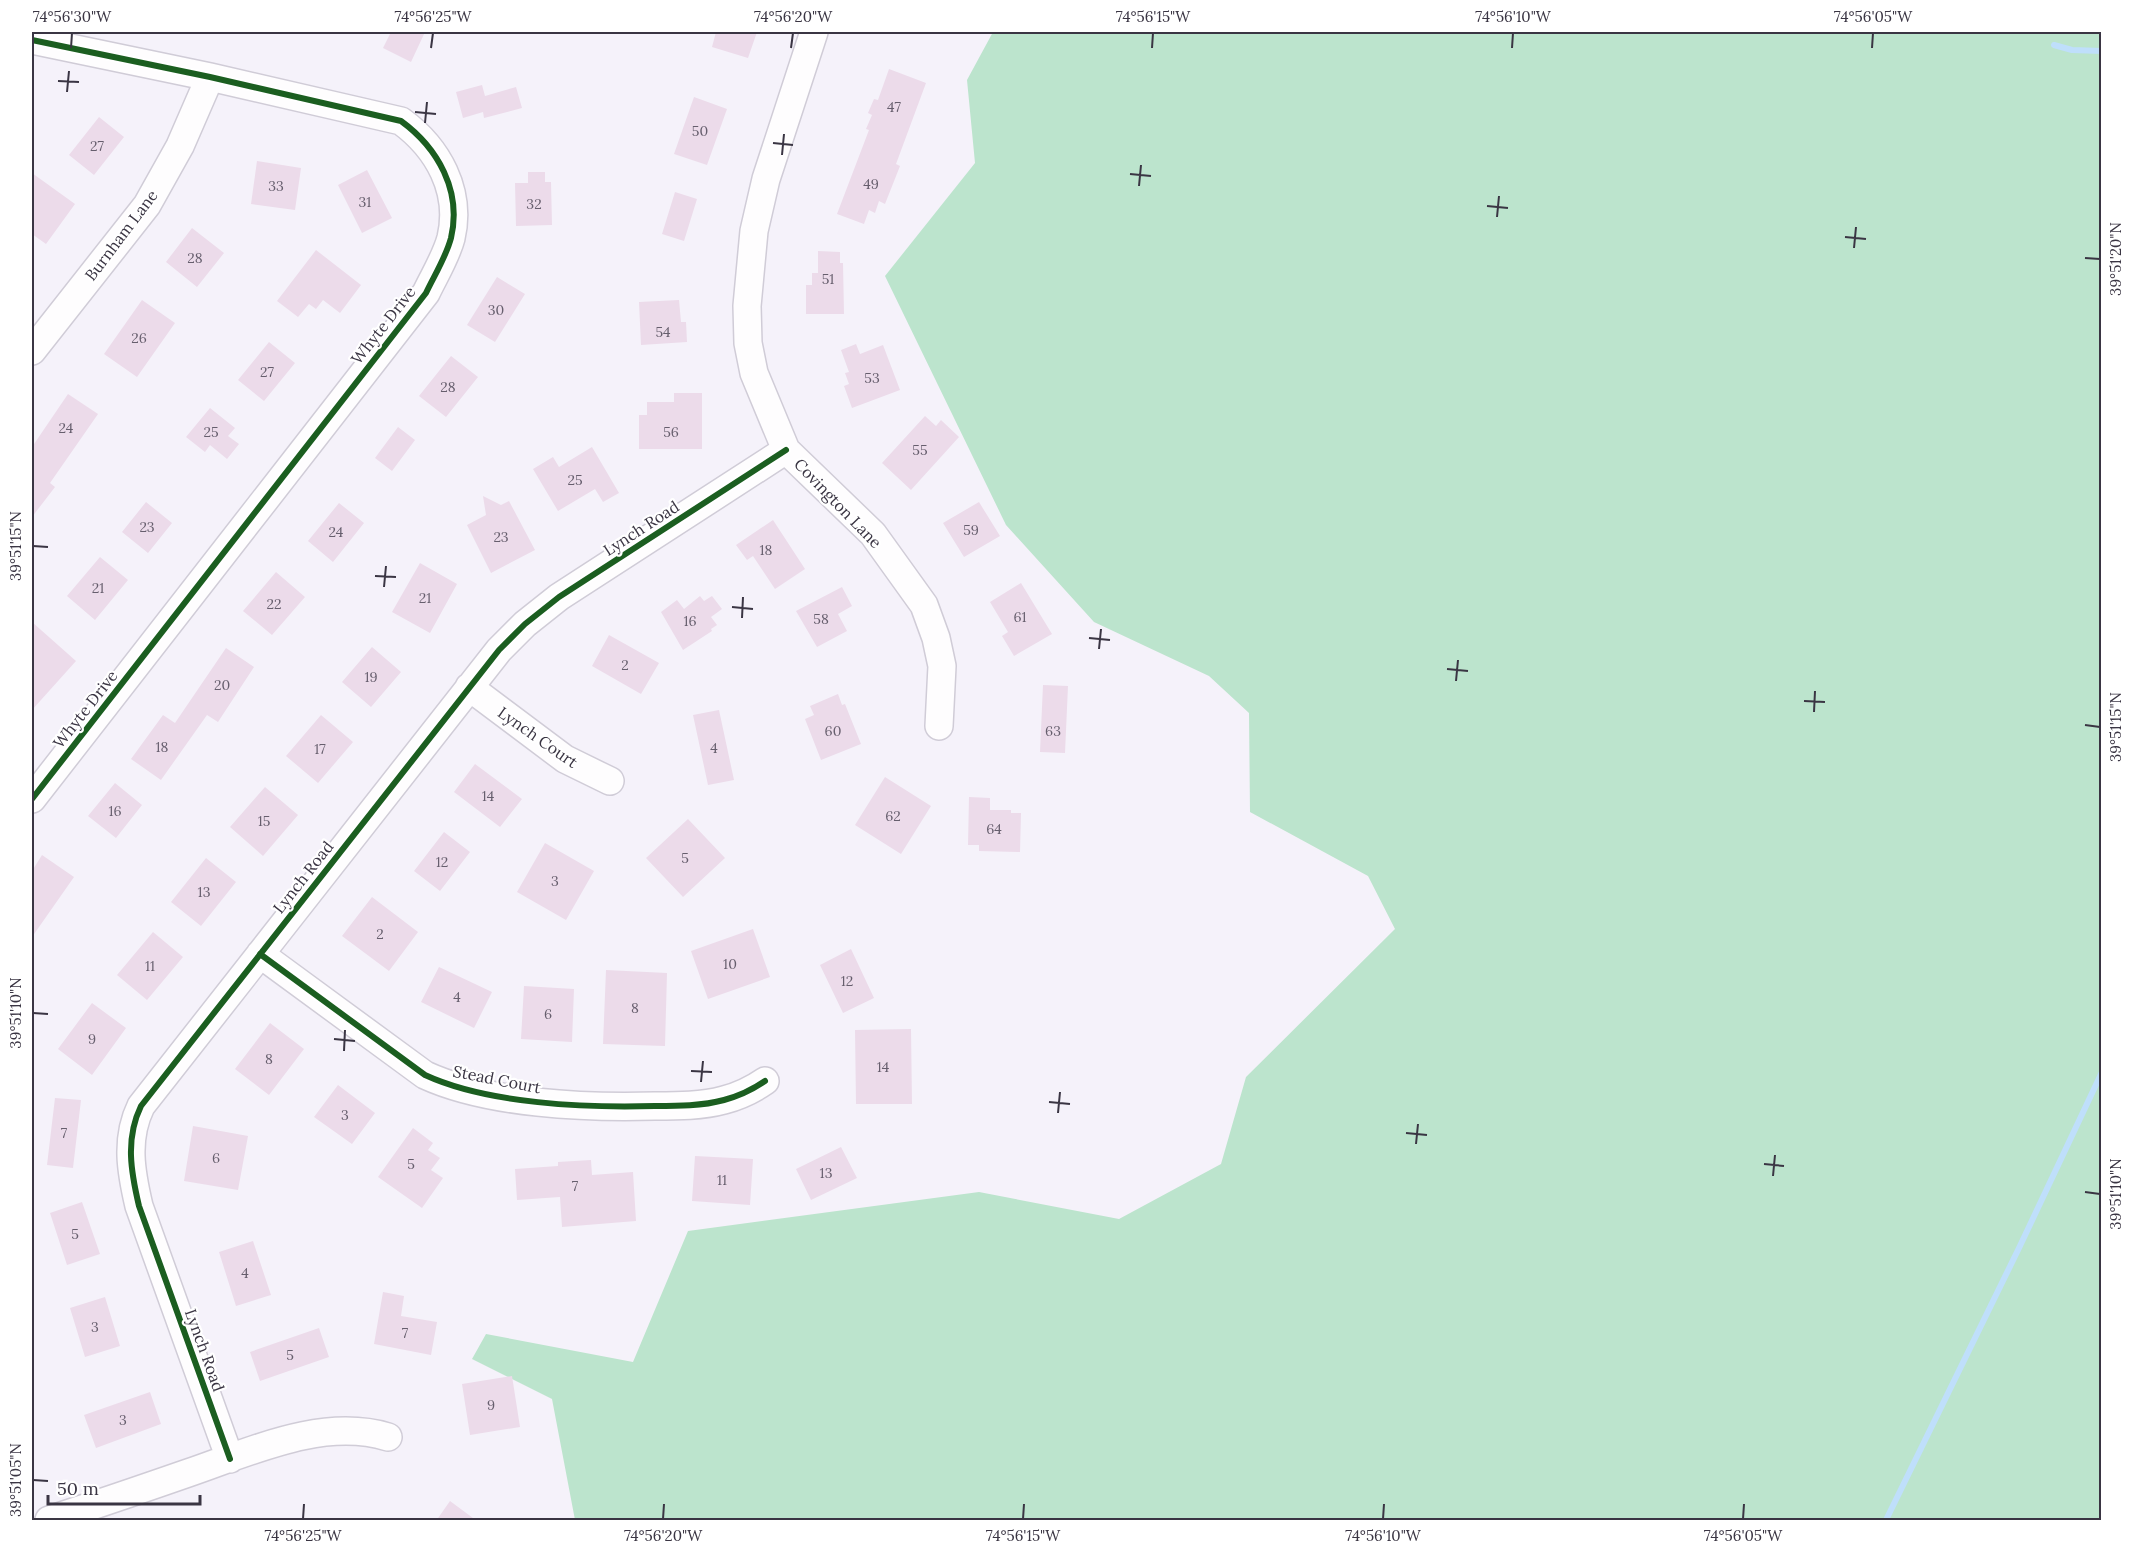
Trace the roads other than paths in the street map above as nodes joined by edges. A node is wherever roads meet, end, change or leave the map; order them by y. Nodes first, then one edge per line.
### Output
1 (814, 32) edge
2 (32, 40) edge
3 (210, 77) junction
4 (32, 351) edge
5 (786, 450) junction
6 (469, 687) junction
7 (939, 726) dead end
8 (610, 781) dead end
9 (32, 799) edge
10 (260, 954) junction
11 (765, 1081) dead end
12 (388, 1437) dead end
13 (230, 1459) junction
14 (49, 1521) edge

1 - 5 street, Covington Lane
2 - 3 street, Whyte Drive
3 - 4 street, Burnham Lane
3 - 9 street, Whyte Drive
5 - 6 street, Lynch Road
5 - 7 street, Covington Lane
6 - 8 street, Lynch Court
6 - 10 street, Lynch Road
10 - 11 street, Stead Court
10 - 13 street, Lynch Road
12 - 13 street
13 - 14 street

